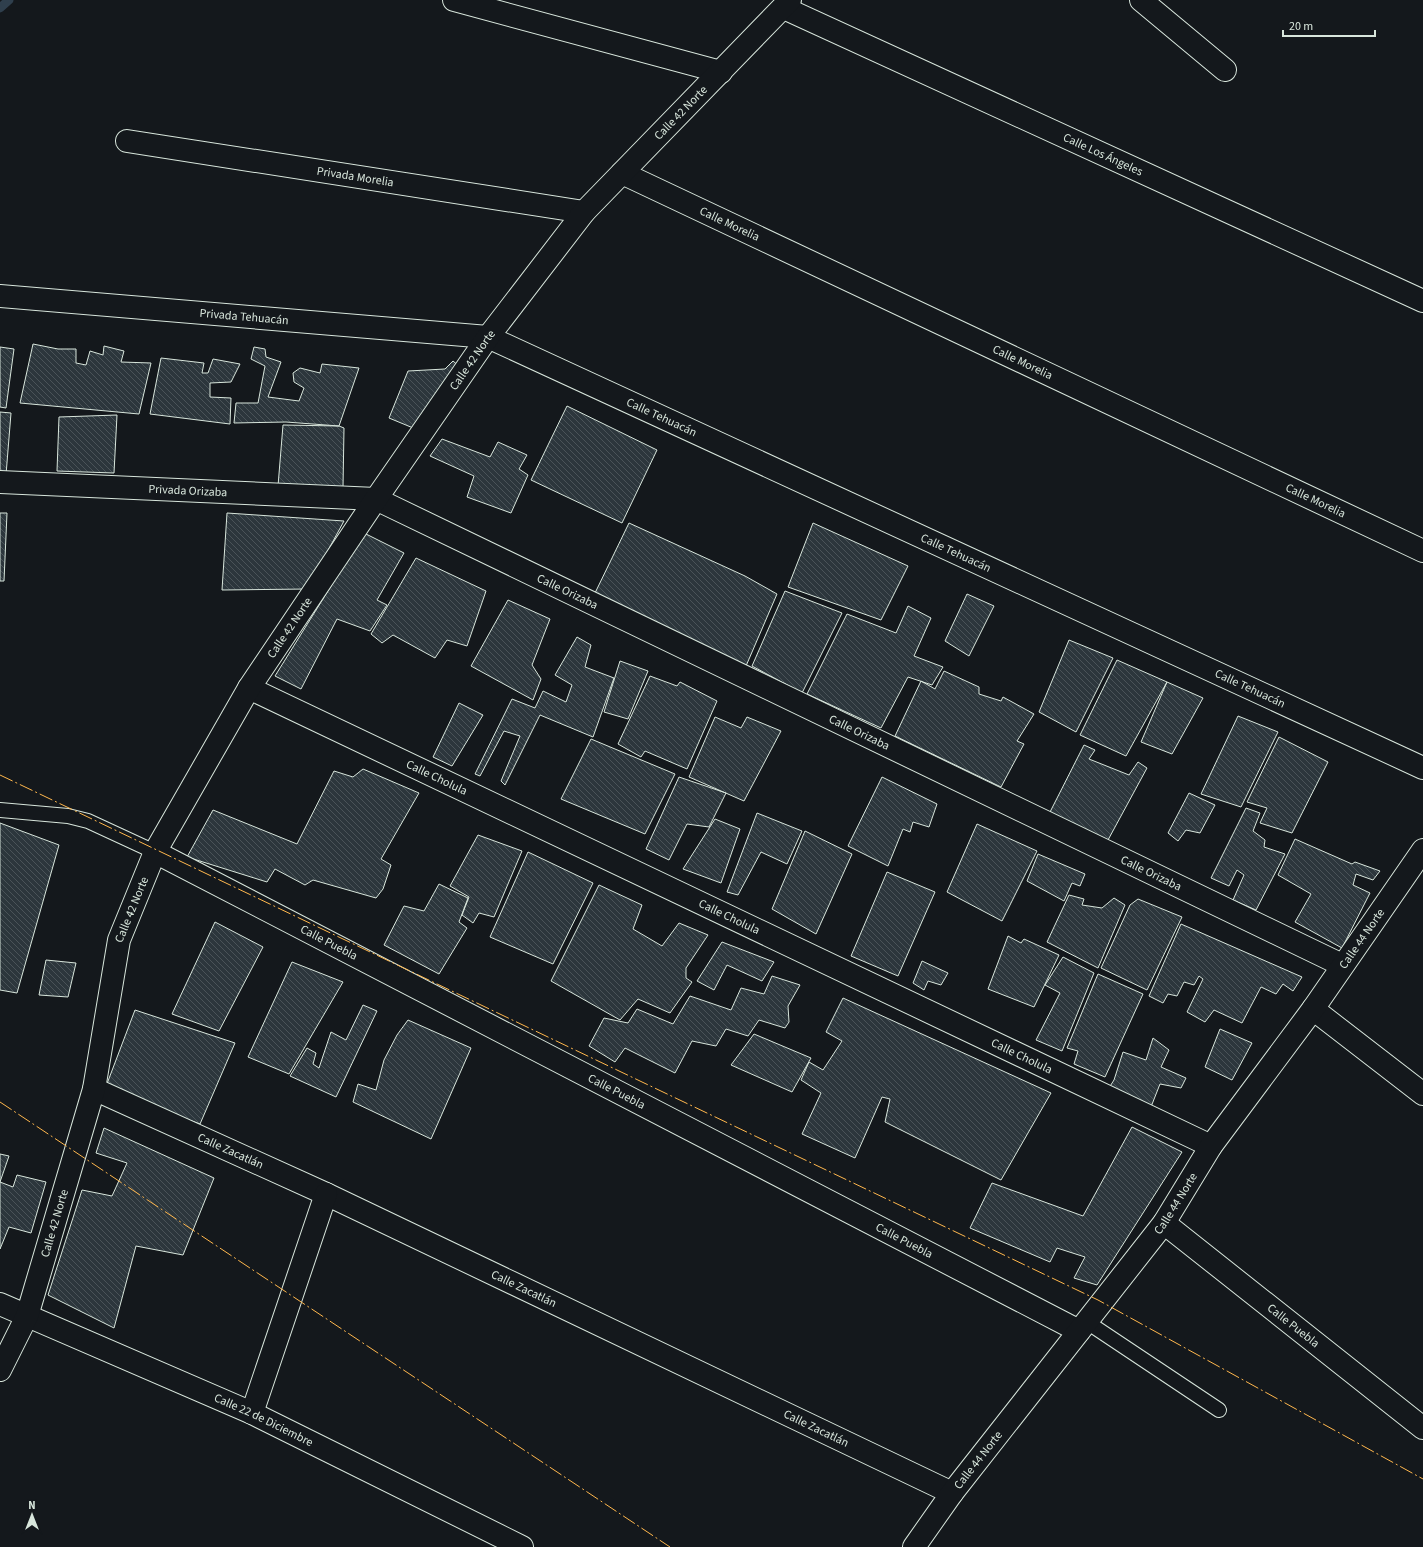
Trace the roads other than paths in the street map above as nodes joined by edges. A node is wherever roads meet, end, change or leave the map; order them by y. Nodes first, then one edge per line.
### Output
1 (454, 0) edge
2 (1142, 0) edge
3 (787, 4) edge
4 (1225, 70) dead end
5 (721, 72) junction
6 (127, 141) dead end
7 (622, 173) junction
8 (584, 212) junction
9 (0, 296) edge
10 (1423, 302) edge
11 (488, 337) junction
12 (0, 482) edge
13 (376, 499) junction
14 (1423, 551) edge
15 (249, 688) junction
16 (1423, 768) edge
17 (0, 810) edge
18 (1423, 850) edge
19 (155, 852) junction
20 (1342, 965) junction
21 (1313, 1009) junction
22 (94, 1089) junction
23 (1423, 1094) edge
24 (1211, 1146) junction
25 (326, 1194) junction
26 (1164, 1223) junction
27 (0, 1304) edge
28 (27, 1316) junction
29 (1083, 1326) junction
30 (0, 1370) edge
31 (1220, 1410) dead end
32 (252, 1413) junction
33 (1423, 1428) edge
34 (952, 1493) junction
35 (522, 1547) edge
36 (914, 1547) edge

1 - 5 street
2 - 4 street
3 - 5 street, Calle 42 Norte
3 - 10 street, Calle Los Ángeles
5 - 7 street, Calle 42 Norte
6 - 8 street, Privada Morelia
7 - 8 street, Calle 42 Norte
7 - 14 street, Calle Morelia
8 - 11 street, Calle 42 Norte
9 - 11 street, Privada Tehuacán
11 - 13 street, Calle 42 Norte
11 - 16 street, Calle Tehuacán
12 - 13 street, Privada Orizaba
13 - 15 street, Calle 42 Norte
13 - 20 street, Calle Orizaba
15 - 19 street, Calle 42 Norte
15 - 24 street, Calle Cholula
17 - 19 lane
18 - 20 street, Calle 44 Norte
19 - 22 street, Calle 42 Norte
19 - 29 street, Calle Puebla
20 - 21 street, Calle 44 Norte
21 - 23 street
21 - 24 street, Calle 44 Norte
22 - 25 street, Calle Zacatlán
22 - 28 street, Calle 42 Norte
24 - 26 street, Calle 44 Norte
25 - 32 street
25 - 34 street, Calle Zacatlán
26 - 29 street, Calle 44 Norte
26 - 33 street, Calle Puebla
27 - 28 street, Calle 22 de Diciembre
28 - 30 street, Calle 42 Norte
28 - 32 street, Calle 22 de Diciembre
29 - 31 lane
29 - 34 street, Calle 44 Norte
32 - 35 street, Calle 22 de Diciembre
34 - 36 street, Calle 44 Norte

